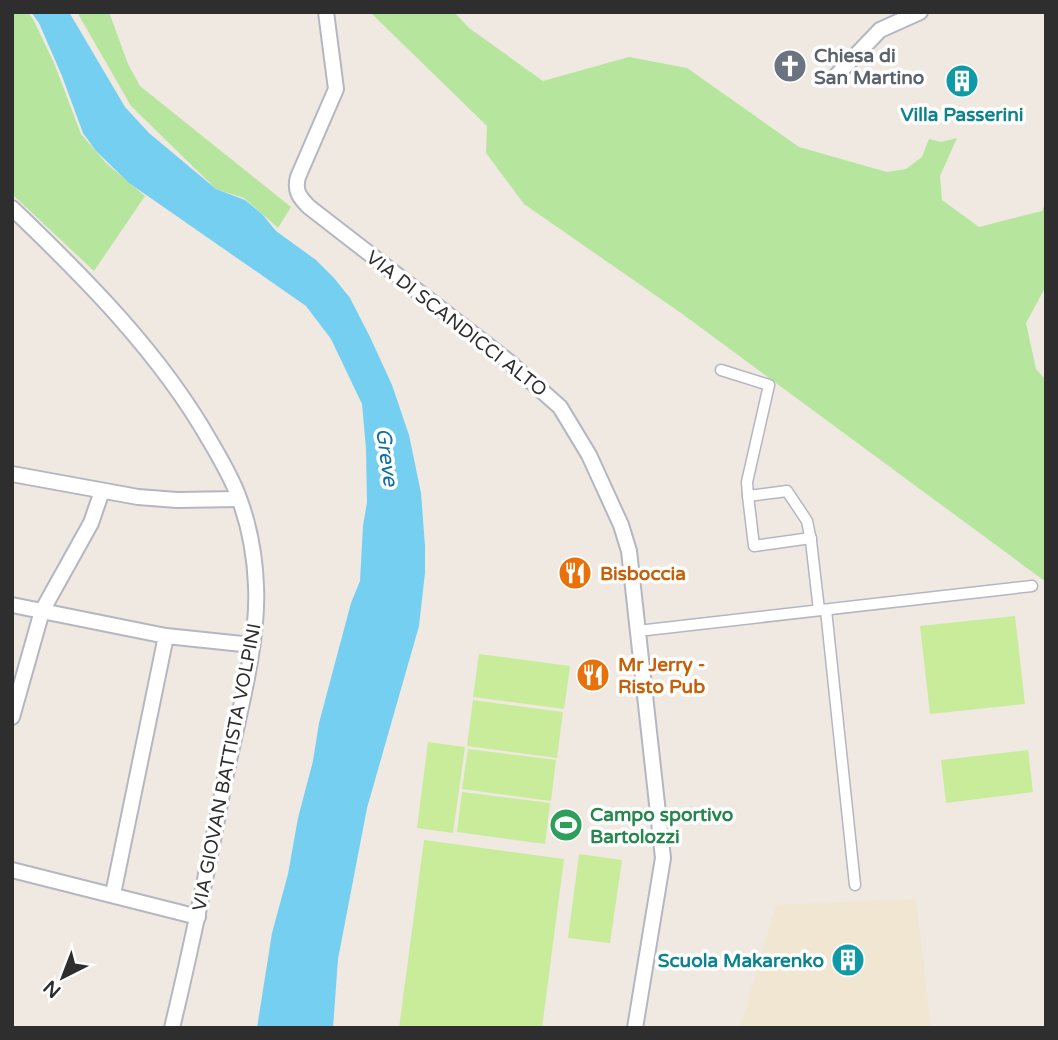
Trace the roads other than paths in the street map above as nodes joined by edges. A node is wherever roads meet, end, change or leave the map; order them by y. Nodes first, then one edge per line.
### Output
1 (326, 12) edge
2 (920, 12) edge
3 (834, 78) dead end
4 (12, 208) edge
5 (721, 369) dead end
6 (12, 474) edge
7 (102, 491) junction
8 (748, 496) junction
9 (239, 499) junction
10 (811, 538) junction
11 (1032, 586) dead end
12 (12, 605) edge
13 (822, 610) junction
14 (41, 611) junction
15 (638, 631) junction
16 (166, 636) junction
17 (252, 645) junction
18 (12, 717) edge
19 (12, 870) edge
20 (855, 885) dead end
21 (113, 894) junction
22 (198, 917) junction
23 (173, 1028) edge
24 (635, 1028) edge

1 - 15 street, VIA DI SCANDICCI ALTO
2 - 3 street
4 - 9 street, VIA GIOVAN BATTISTA VOLPINI
5 - 8 street
6 - 7 street
7 - 9 street
7 - 14 street
8 - 10 street
8 - 10 street
9 - 17 street, VIA GIOVAN BATTISTA VOLPINI
10 - 13 street
11 - 13 street
12 - 14 street
13 - 15 street
13 - 20 street
14 - 16 street
14 - 18 street
15 - 24 street, VIA DI SCANDICCI ALTO
16 - 17 street
16 - 21 street
17 - 22 street, VIA GIOVAN BATTISTA VOLPINI
19 - 21 street
21 - 22 street
22 - 23 street, VIA GIOVAN BATTISTA VOLPINI

